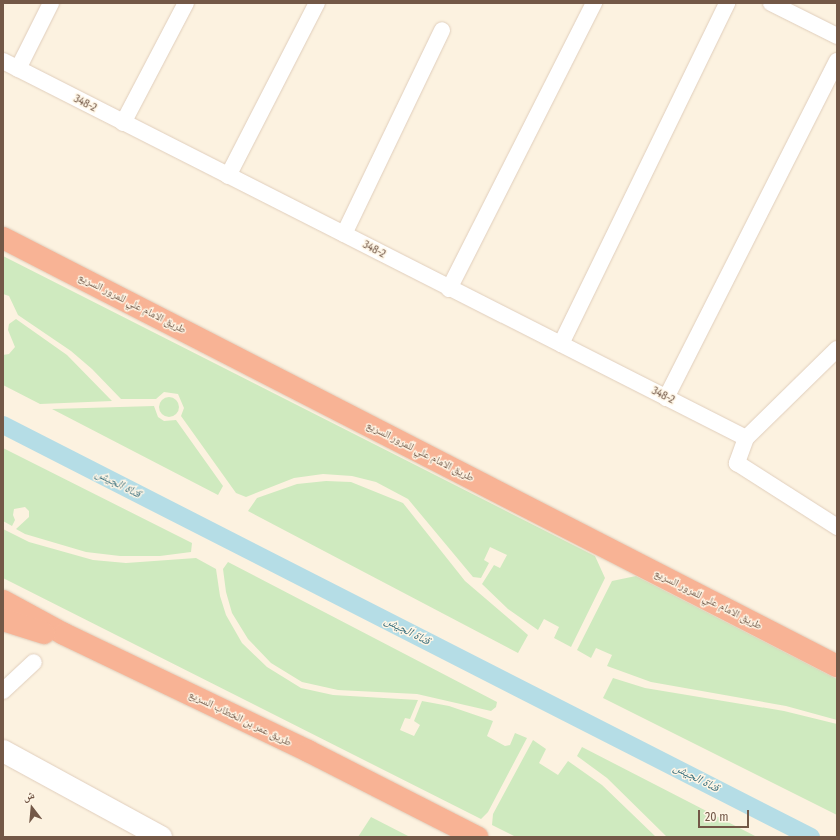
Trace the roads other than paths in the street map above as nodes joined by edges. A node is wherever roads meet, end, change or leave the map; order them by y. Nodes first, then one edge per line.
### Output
1 (51, 3) edge
2 (186, 3) edge
3 (317, 3) edge
4 (594, 3) edge
5 (727, 3) edge
6 (771, 3) edge
7 (442, 30) dead end
8 (837, 36) edge
9 (3, 61) edge
10 (837, 61) edge
11 (18, 69) junction
12 (123, 123) junction
13 (228, 176) junction
14 (344, 234) junction
15 (3, 238) edge
16 (449, 289) junction
17 (560, 344) junction
18 (837, 350) edge
19 (666, 398) junction
20 (746, 438) junction
21 (837, 527) edge
22 (3, 601) edge
23 (3, 620) edge
24 (64, 634) junction
25 (34, 662) dead end
26 (837, 666) edge
27 (3, 691) edge
28 (3, 751) edge
29 (161, 837) edge
30 (477, 837) edge

1 - 11 street
2 - 12 street
3 - 13 street
4 - 16 street
5 - 17 street
6 - 8 street
7 - 14 street
9 - 11 street, 348-2
10 - 19 street
11 - 12 street, 348-2
12 - 13 street, 348-2
13 - 14 street, 348-2
14 - 16 street, 348-2
15 - 26 highway, طريق الامام علي للمرور السريع
16 - 17 street, 348-2
17 - 19 street, 348-2
18 - 20 street
19 - 20 street, 348-2
20 - 21 street
22 - 24 highway, طريق عمر بن الخطاب السريع
23 - 24 highway
24 - 30 highway, طريق عمر بن الخطاب السريع
25 - 27 street
28 - 29 street

